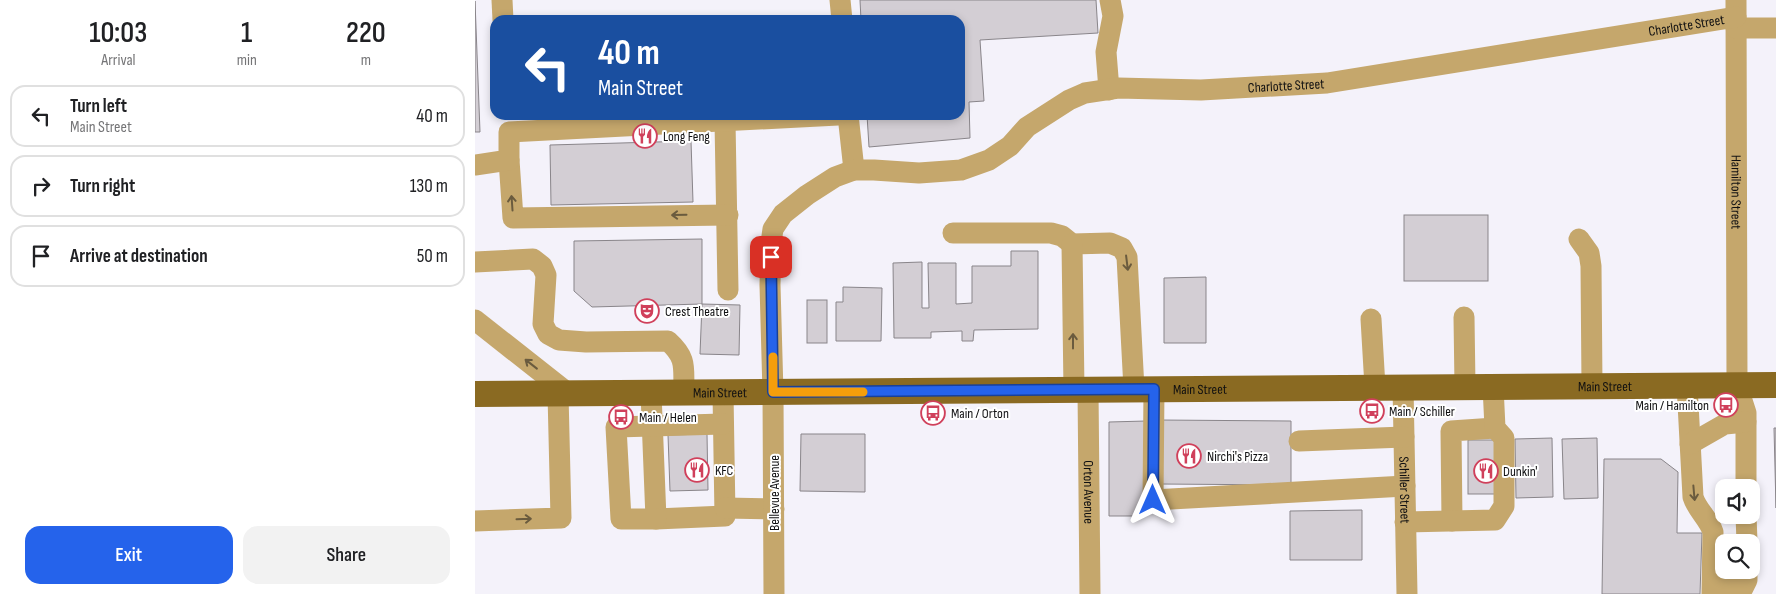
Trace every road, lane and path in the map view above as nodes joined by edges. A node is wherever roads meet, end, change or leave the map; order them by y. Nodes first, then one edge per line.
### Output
1 (502, 0) edge
2 (840, 0) edge
3 (1110, 0) edge
4 (503, 15) edge
5 (842, 15) edge
6 (1736, 15) edge
7 (1776, 28) edge
8 (1109, 90) junction
9 (744, 120) edge
10 (849, 120) edge
11 (725, 121) junction
12 (508, 124) edge
13 (509, 160) junction
14 (475, 165) edge
15 (855, 170) junction
16 (727, 215) junction
17 (953, 233) dead end
18 (1579, 239) dead end
19 (1072, 244) junction
20 (475, 262) edge
21 (728, 290) dead end
22 (1464, 317) dead end
23 (1371, 319) dead end
24 (475, 320) edge
25 (1737, 385) junction
26 (1776, 385) edge
27 (1403, 386) junction
28 (1465, 386) junction
29 (1493, 386) junction
30 (1592, 386) junction
31 (1687, 386) junction
32 (1375, 387) junction
33 (1144, 389) junction
34 (1081, 390) junction
35 (773, 392) junction
36 (651, 393) junction
37 (684, 393) junction
38 (723, 393) junction
39 (475, 394) edge
40 (563, 394) junction
41 (1746, 422) junction
42 (723, 425) junction
43 (653, 427) junction
44 (1495, 428) junction
45 (1404, 437) junction
46 (1299, 441) dead end
47 (1690, 444) junction
48 (1746, 479) edge
49 (1405, 486) junction
50 (725, 508) junction
51 (774, 509) junction
52 (656, 514) junction
53 (1452, 521) junction
54 (475, 522) edge
55 (1405, 522) junction
56 (1747, 579) edge
57 (1713, 591) edge
58 (774, 594) edge
59 (1089, 594) edge
60 (1407, 594) edge

1 - 4 street
2 - 5 street
3 - 8 street
6 - 7 street, Charlotte Street
6 - 8 street, Charlotte Street
6 - 25 street, Hamilton Street
8 - 15 street, Charlotte Street
9 - 11 street
10 - 15 street
11 - 12 street
11 - 16 street
12 - 13 street
13 - 14 street
16 -> 13 street
15 - 35 street, Bellevue Avenue
16 - 21 street
17 - 19 street
18 - 30 street
19 -> 33 street
34 -> 19 street, Orton Avenue
20 - 37 street
22 - 28 street
23 - 32 street
40 -> 24 street
25 - 26 main road, Main Street
25 - 31 main road, Main Street
25 - 41 street, Hamilton Street
27 - 28 main road, Main Street
27 - 32 main road, Main Street
27 - 45 street, Schiller Street
28 - 29 main road, Main Street
29 - 30 main road, Main Street
29 - 44 street
30 - 31 main road, Main Street
31 - 47 street
32 - 33 main road, Main Street
33 - 34 main road, Main Street
33 - 49 street
34 - 35 main road, Main Street
34 - 59 street, Orton Avenue
35 - 38 main road, Main Street
35 - 51 street, Bellevue Avenue
36 - 37 main road, Main Street
36 - 40 main road, Main Street
36 - 43 street
37 - 38 main road, Main Street
38 - 42 street
39 - 40 main road, Main Street
54 -> 40 street
41 - 47 street
41 - 48 street, Hamilton Street
42 - 43 street
42 - 50 street
42 - 52 street
43 - 52 street
43 - 52 street
44 - 53 street
44 - 53 street
45 - 46 street
45 - 49 street, Schiller Street
47 -> 57 street
49 - 55 street, Schiller Street
50 - 51 street
50 - 52 street
51 - 58 street, Bellevue Avenue
53 - 55 street
55 - 60 street, Schiller Street
56 - 57 street

